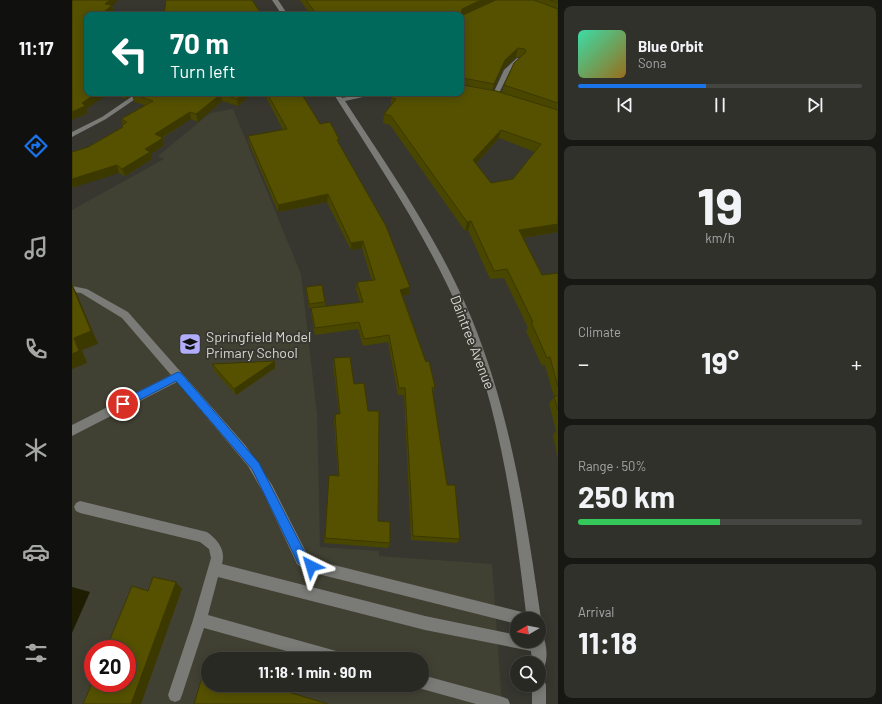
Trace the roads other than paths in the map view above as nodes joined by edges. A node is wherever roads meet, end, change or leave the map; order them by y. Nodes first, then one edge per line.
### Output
1 (276, 0) edge
2 (283, 12) edge
3 (519, 59) edge
4 (137, 96) edge
5 (338, 96) edge
6 (495, 96) edge
7 (72, 134) edge
8 (72, 289) edge
9 (178, 376) junction
10 (72, 431) edge
11 (80, 507) dead end
12 (214, 569) junction
13 (533, 612) edge
14 (510, 615) edge
15 (200, 620) junction
16 (510, 638) edge
17 (315, 652) edge
18 (429, 684) edge
19 (539, 692) edge
20 (175, 695) dead end
21 (503, 704) edge
22 (539, 704) edge

1 - 2 street
3 - 6 street
4 - 7 street
5 - 13 street, Daintree Avenue
8 - 9 street
9 - 10 street
9 - 14 street
11 - 12 street
12 - 15 street
12 - 16 street
15 - 17 street
15 - 20 street
18 - 21 street
19 - 22 street

